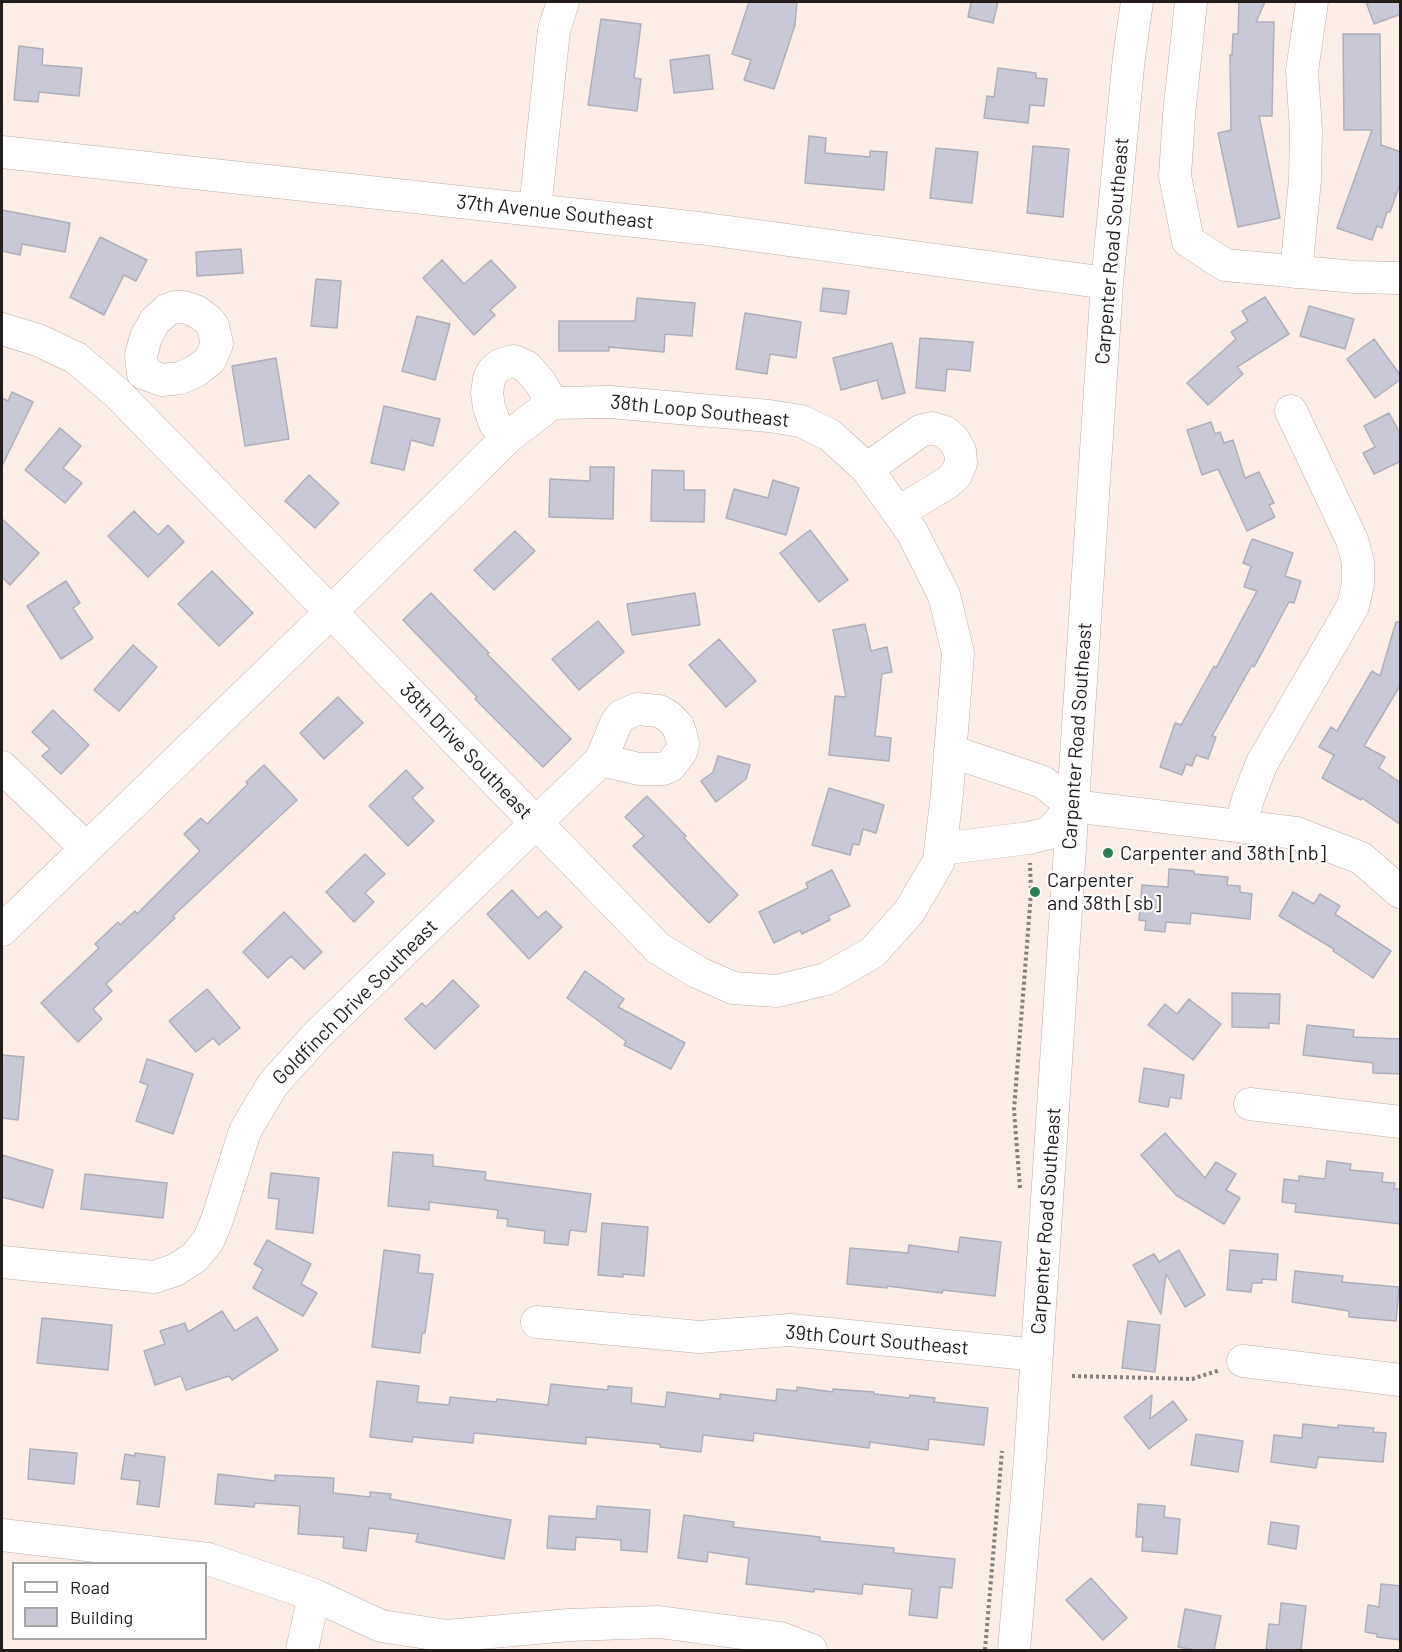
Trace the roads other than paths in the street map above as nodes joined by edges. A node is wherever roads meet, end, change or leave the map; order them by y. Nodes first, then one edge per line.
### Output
1 (563, 2) edge
2 (1137, 2) edge
3 (1191, 2) edge
4 (1312, 2) edge
5 (2, 152) edge
6 (535, 210) junction
7 (1296, 272) junction
8 (1401, 278) edge
9 (1107, 283) junction
10 (2, 329) edge
11 (143, 373) dead end
12 (117, 393) junction
13 (552, 402) junction
14 (1291, 411) dead end
15 (507, 438) junction
16 (867, 469) junction
17 (899, 512) junction
18 (331, 612) junction
19 (950, 751) junction
20 (601, 760) dead end
21 (2, 767) edge
22 (1073, 806) junction
23 (536, 823) junction
24 (1241, 825) junction
25 (86, 848) junction
26 (941, 849) junction
27 (1401, 892) edge
28 (2, 930) edge
29 (1250, 1104) dead end
30 (1401, 1122) edge
31 (2, 1262) edge
32 (537, 1322) dead end
33 (1037, 1355) junction
34 (1243, 1361) road end
35 (1401, 1380) edge
36 (2, 1535) edge
37 (314, 1595) junction
38 (302, 1650) edge
39 (811, 1650) edge
40 (1014, 1650) edge

1 - 6 street
2 - 9 street, Carpenter Road Southeast
3 - 7 street
4 - 7 street
5 - 6 street, 37th Avenue Southeast
6 - 9 street, 37th Avenue Southeast
7 - 8 street
9 - 22 street, Carpenter Road Southeast
10 - 12 street, 38th Drive Southeast
11 - 12 street
12 - 18 street, 38th Drive Southeast
13 - 15 street
13 - 15 street
13 - 16 street, 38th Loop Southeast
14 - 24 street
15 - 18 street
16 - 17 street, 38th Loop Southeast
16 - 17 street
17 - 19 street, 38th Loop Southeast
18 - 23 street, 38th Drive Southeast
18 - 25 street
19 - 22 street
19 - 26 street, 38th Drive Southeast
20 - 23 street, Goldfinch Drive Southeast
21 - 25 street
22 - 24 street
22 - 26 street
22 - 33 street, Carpenter Road Southeast
23 - 26 street, 38th Drive Southeast
23 - 31 street, Goldfinch Drive Southeast
24 - 27 street
25 - 28 street
29 - 30 street
32 - 33 street, 39th Court Southeast
33 - 40 street, Carpenter Road Southeast
34 - 35 street
36 - 37 street
37 - 38 street
37 - 39 street

